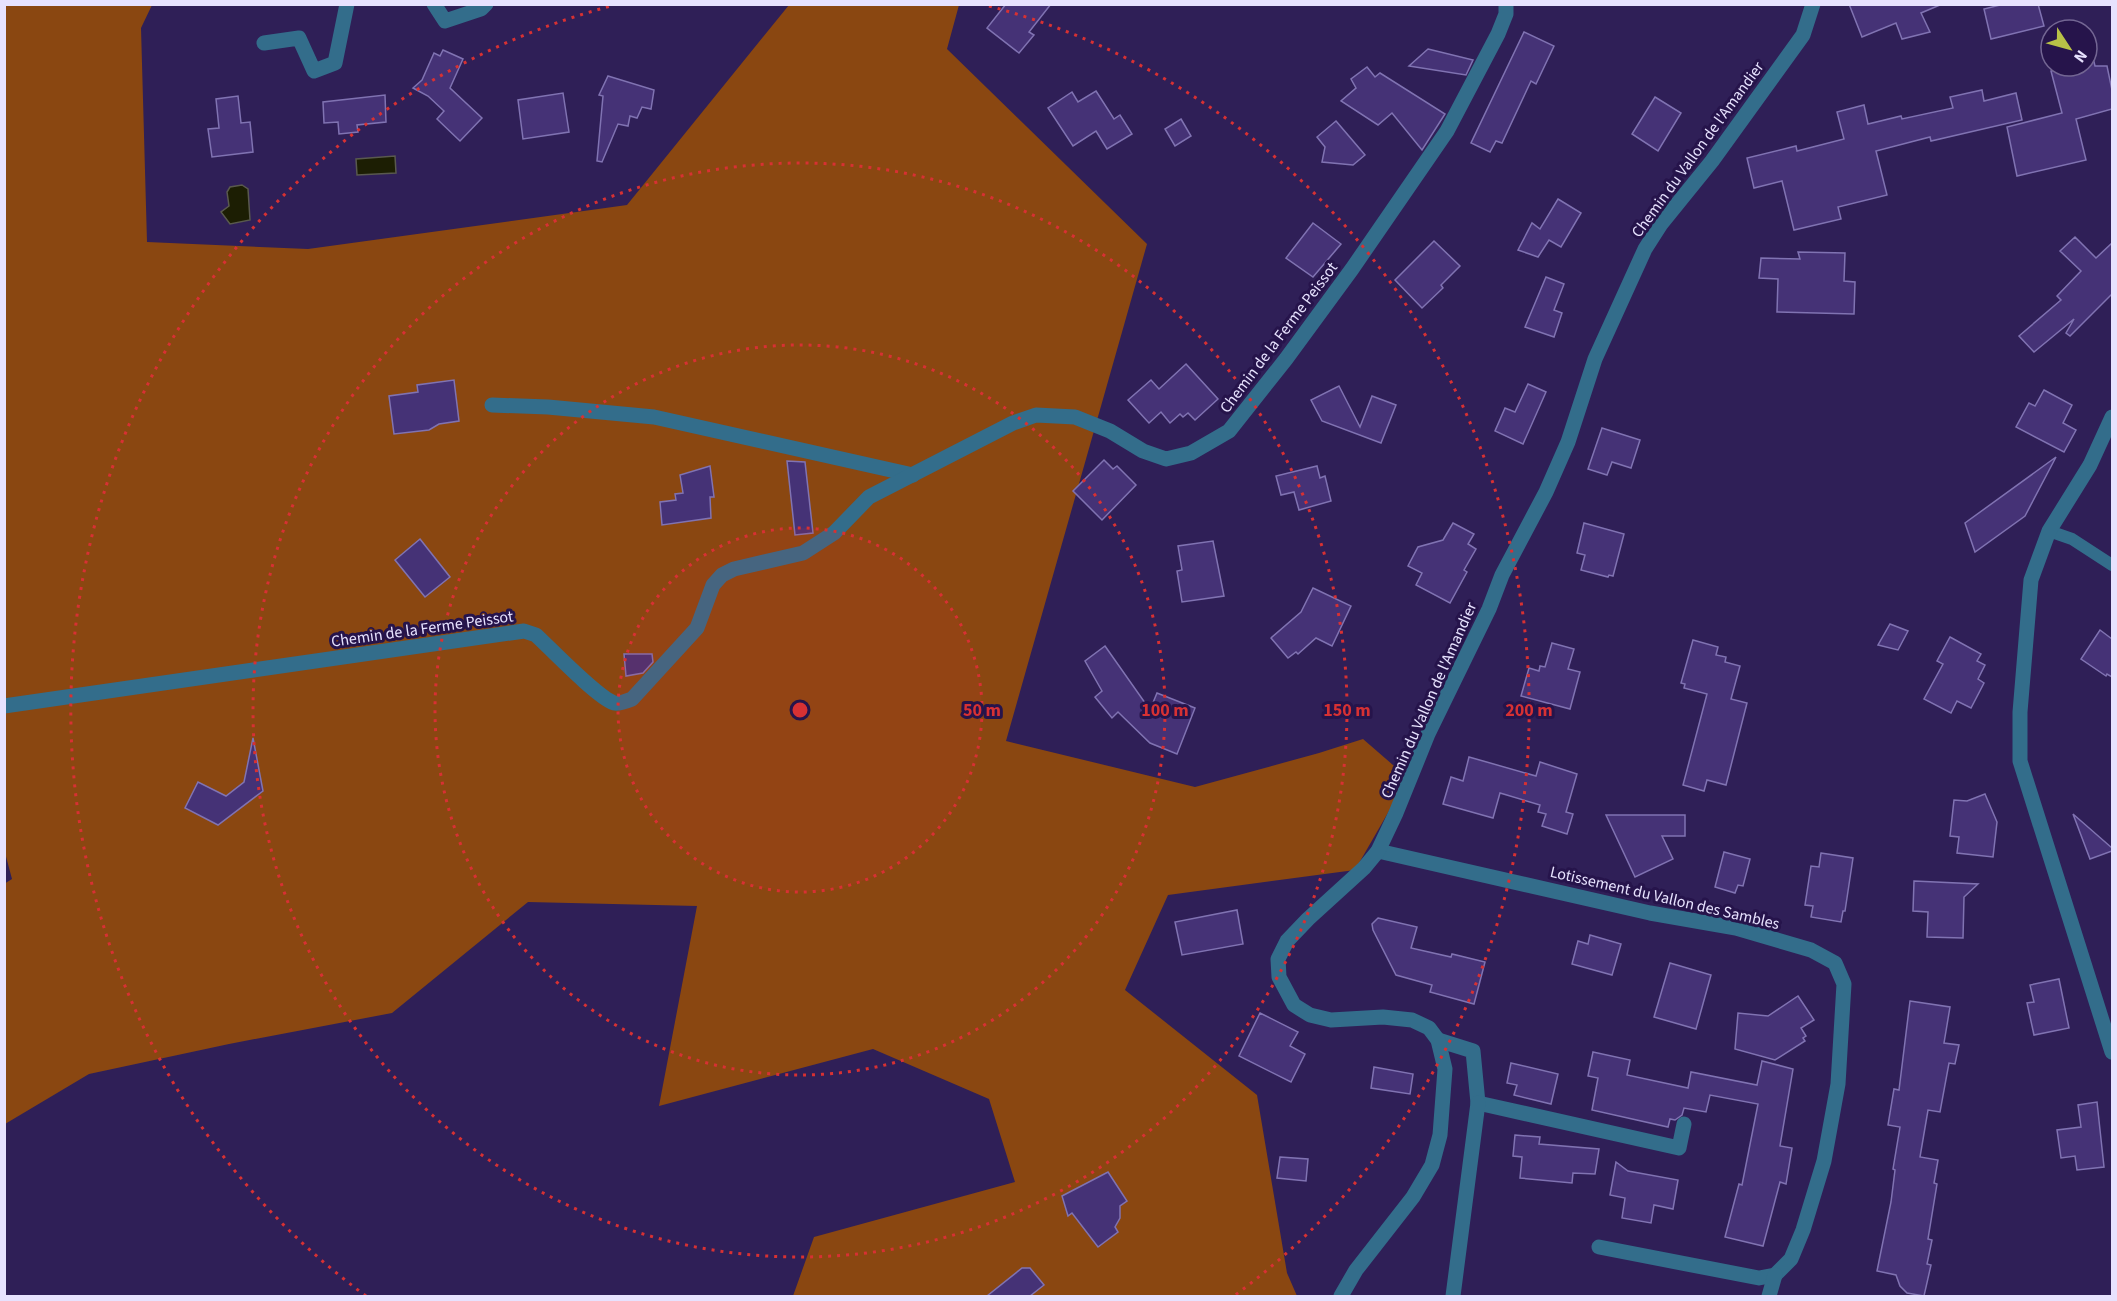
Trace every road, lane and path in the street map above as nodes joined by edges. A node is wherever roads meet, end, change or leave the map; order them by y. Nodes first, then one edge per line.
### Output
1 (347, 4) edge
2 (434, 4) edge
3 (486, 4) edge
4 (1506, 4) edge
5 (1813, 4) edge
6 (264, 43) dead end
7 (492, 405) dead end
8 (2112, 417) edge
9 (913, 475) junction
10 (2049, 531) junction
11 (2112, 566) edge
12 (4, 706) edge
13 (1378, 851) junction
14 (2110, 1034) edge
15 (1438, 1040) junction
16 (2112, 1052) edge
17 (1478, 1103) junction
18 (1684, 1124) dead end
19 (1599, 1247) dead end
20 (1775, 1275) junction
21 (1341, 1296) edge
22 (1453, 1296) edge
23 (1768, 1296) edge

1 - 6 street
2 - 3 street
4 - 9 street, Chemin de la Ferme Peissot
5 - 13 street, Chemin du Vallon de l'Amandier
7 - 9 street
8 - 10 street
9 - 12 street, Chemin de la Ferme Peissot
10 - 11 lane
10 - 14 street
13 - 15 street, Chemin du Vallon de l'Amandier
13 - 20 street, Lotissement du Vallon des Sambles
14 - 16 street
15 - 17 street
15 - 21 street
17 - 18 street
17 - 22 street
19 - 20 street
20 - 23 street

